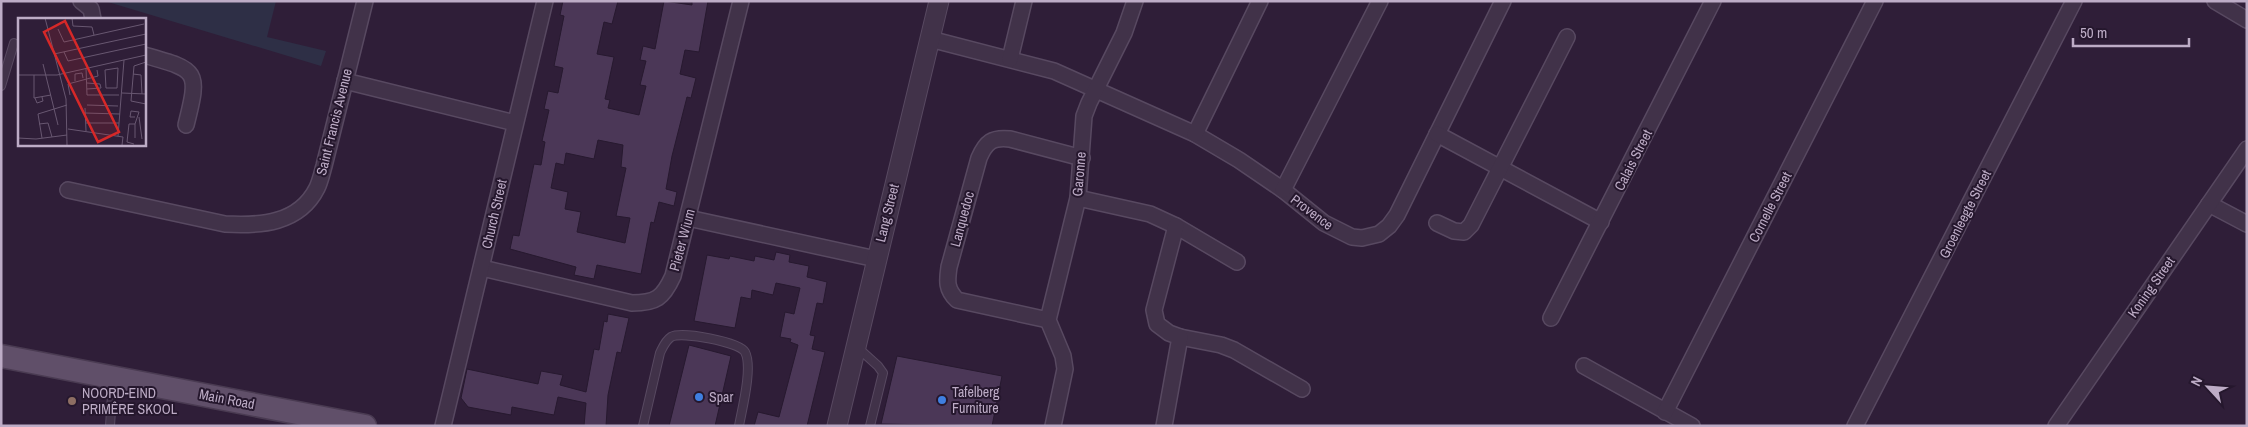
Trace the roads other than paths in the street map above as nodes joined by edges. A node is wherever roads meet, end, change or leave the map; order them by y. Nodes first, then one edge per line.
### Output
1 (80, 1) edge
2 (365, 1) edge
3 (545, 1) edge
4 (741, 1) edge
5 (939, 1) edge
6 (1024, 1) edge
7 (1135, 1) edge
8 (1260, 1) edge
9 (1380, 1) edge
10 (1504, 1) edge
11 (1713, 1) edge
12 (1875, 1) edge
13 (2074, 1) edge
14 (2215, 1) edge
15 (94, 18) edge
16 (2247, 20) edge
17 (1566, 36) dead end
18 (930, 39) junction
19 (14, 43) dead end
20 (145, 55) edge
21 (1010, 59) junction
22 (345, 81) junction
23 (1, 86) edge
24 (1095, 89) junction
25 (515, 123) junction
26 (186, 125) dead end
27 (1195, 134) junction
28 (1438, 134) junction
29 (2247, 150) edge
30 (1082, 158) junction
31 (1499, 168) junction
32 (68, 190) dead end
33 (1283, 190) junction
34 (1078, 198) junction
35 (2209, 204) junction
36 (688, 218) junction
37 (1601, 222) junction
38 (1437, 223) dead end
39 (2247, 224) edge
40 (1176, 226) junction
41 (876, 259) junction
42 (1237, 262) dead end
43 (482, 268) junction
44 (1551, 318) dead end
45 (1048, 320) junction
46 (1180, 337) junction
47 (855, 346) junction
48 (1, 356) edge
49 (1584, 366) dead end
50 (113, 377) junction
51 (1302, 389) dead end
52 (1665, 412) junction
53 (110, 426) edge
54 (365, 426) edge
55 (443, 426) edge
56 (643, 426) edge
57 (739, 426) edge
58 (836, 426) edge
59 (870, 426) edge
60 (1053, 426) edge
61 (1164, 426) edge
62 (1692, 426) edge
63 (1856, 426) edge
64 (2056, 426) edge

1 - 15 street
2 - 22 street, Saint Francis Avenue
3 - 25 street, Church Street
4 - 36 street, Pieter Wium
5 - 18 street, Lang Street
6 - 21 street
7 - 24 street, Garonne
8 - 27 street
9 - 33 street
10 - 28 street, Provence
11 - 37 street, Calais Street
12 - 52 street, Cornelle Street
13 - 63 street, Groenleegte Street
14 - 16 street
17 - 31 street
18 - 21 street
18 - 41 street, Lang Street
19 - 23 lane
20 - 26 street
21 - 24 street
22 - 25 street
22 - 32 street, Saint Francis Avenue
24 - 27 street, Provence
24 - 30 street, Garonne
25 - 43 street, Church Street
27 - 33 street, Provence
28 - 31 street
28 - 33 street, Provence
29 - 35 street, Koning Street
30 - 34 street, Garonne
30 - 45 street, Lanquedoc
31 - 37 street
31 - 38 street
34 - 40 street
34 - 45 street, Garonne
35 - 39 street
35 - 64 street, Koning Street
36 - 41 street
36 - 43 street, Pieter Wium
37 - 44 street, Calais Street
40 - 42 street
40 - 46 street
41 - 47 street, Lang Street
43 - 55 street, Church Street
45 - 60 street
46 - 51 street
46 - 61 street
47 - 58 street, Lang Street
47 - 59 lane
48 - 50 main road, Main Road
49 - 52 street
50 - 53 lane
50 - 54 main road, Main Road
52 - 62 street
56 - 57 lane

